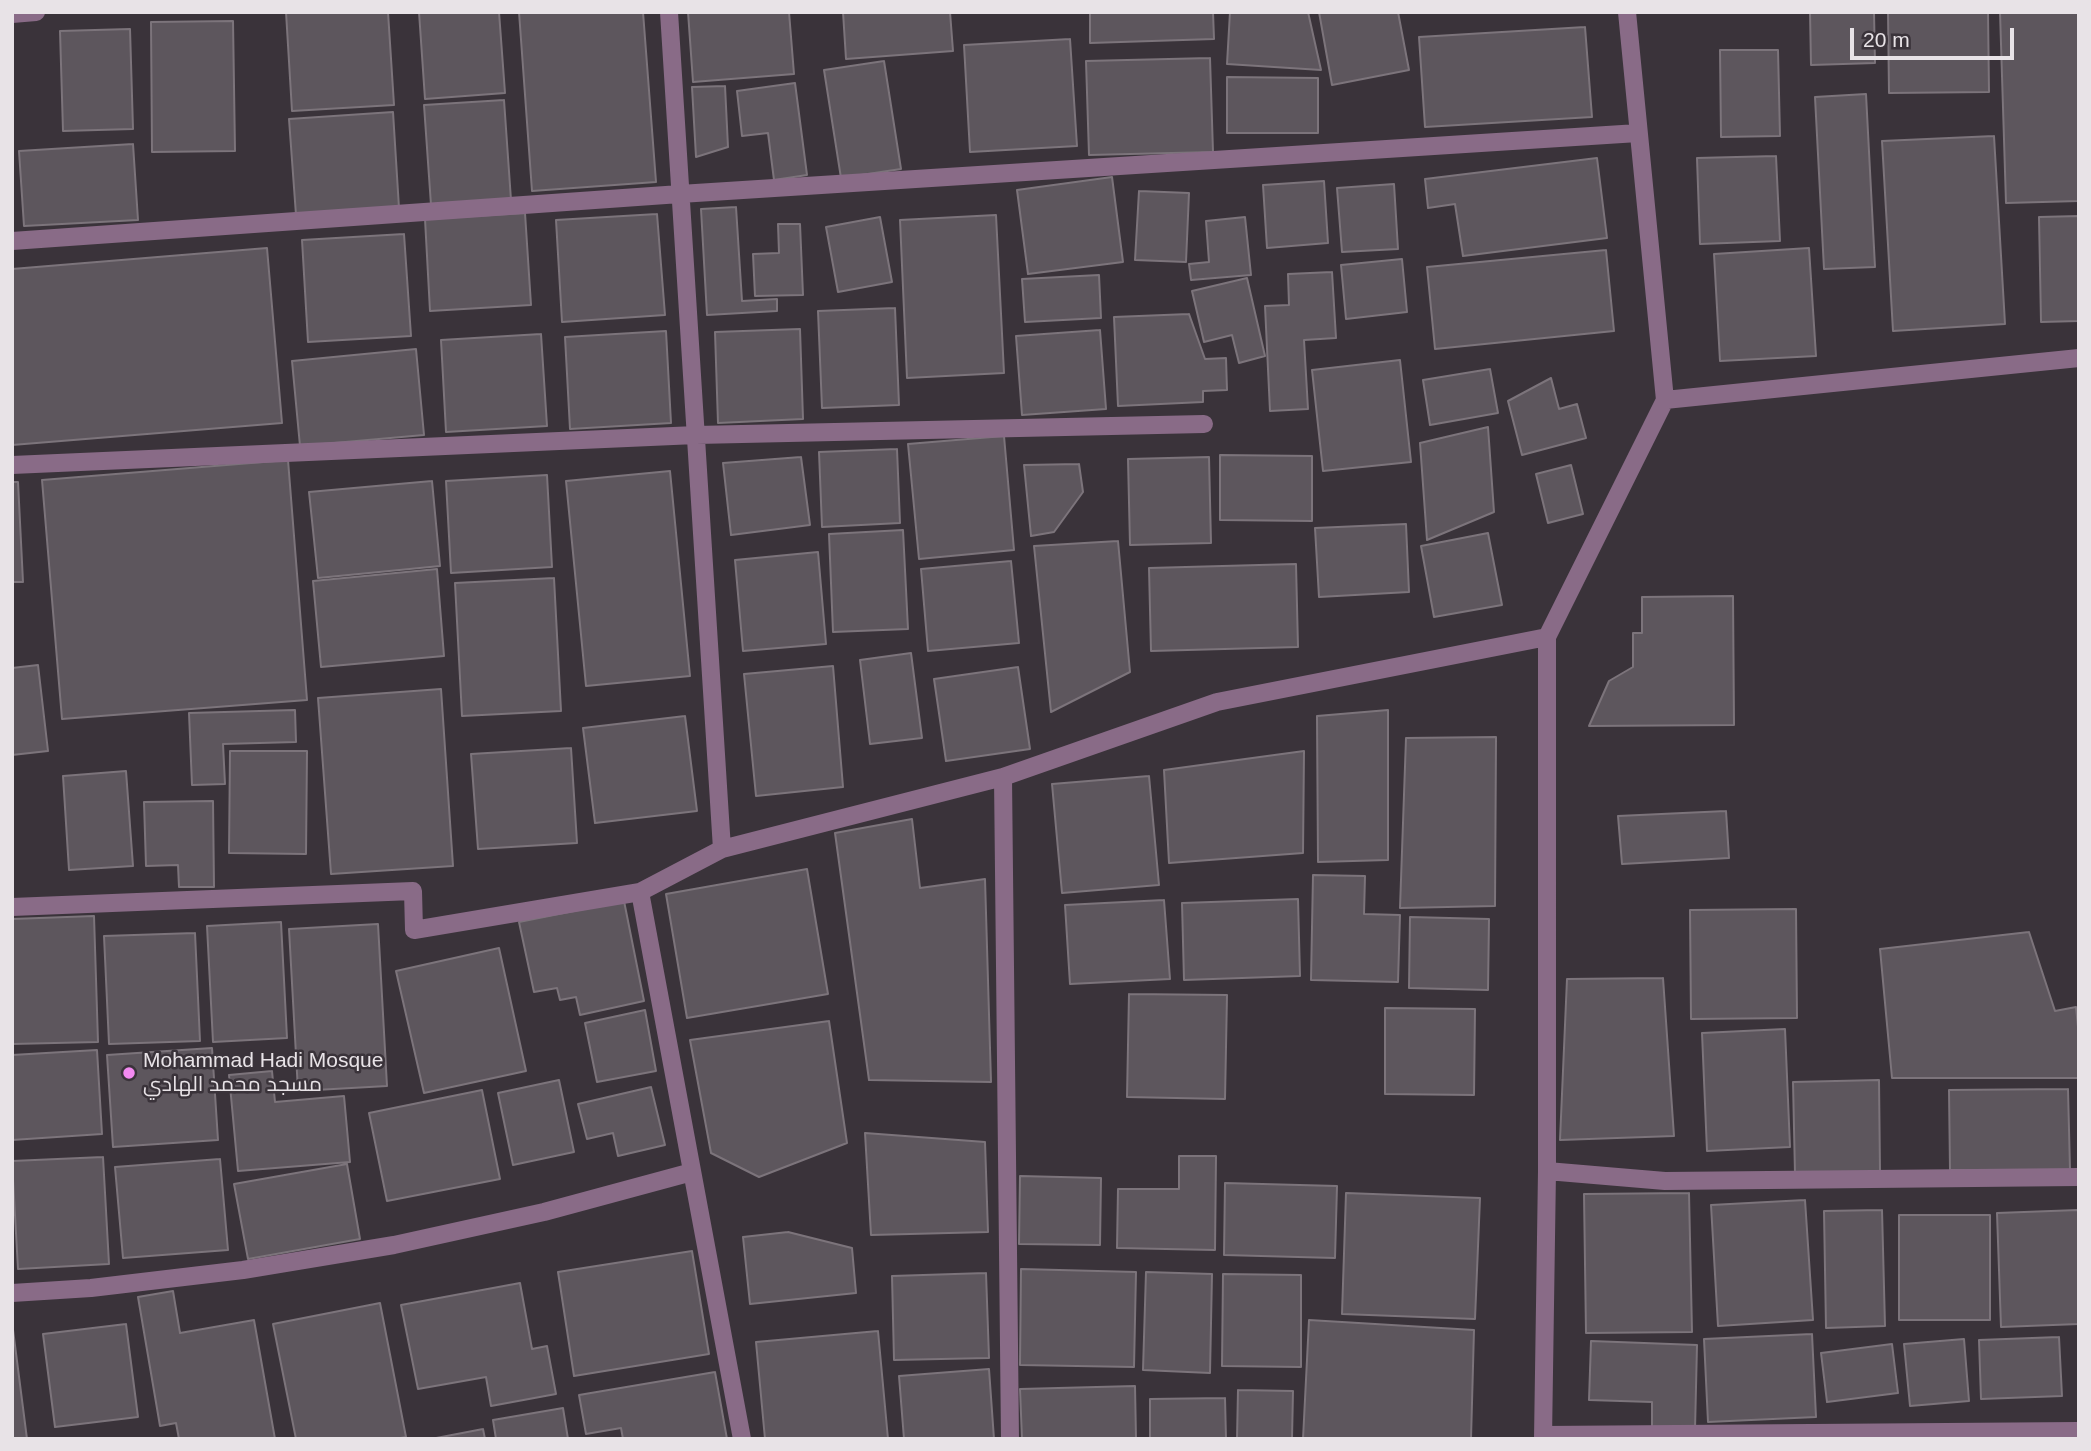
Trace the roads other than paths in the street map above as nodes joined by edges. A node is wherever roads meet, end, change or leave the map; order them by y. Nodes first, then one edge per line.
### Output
1 (36, 12) edge
2 (669, 12) edge
3 (1627, 12) edge
4 (12, 14) edge
5 (1638, 133) junction
6 (680, 194) junction
7 (12, 241) edge
8 (2079, 358) edge
9 (1665, 400) junction
10 (1204, 424) dead end
11 (696, 435) junction
12 (12, 466) edge
13 (1547, 637) junction
14 (1003, 778) junction
15 (722, 849) junction
16 (640, 892) junction
17 (12, 907) edge
18 (1547, 1171) junction
19 (692, 1172) junction
20 (2079, 1177) edge
21 (12, 1293) edge
22 (2079, 1430) edge
23 (1543, 1437) edge
24 (742, 1439) edge
25 (1010, 1439) edge

1 - 4 street
2 - 6 street
3 - 5 street
5 - 6 street
5 - 9 street
6 - 7 street
6 - 11 street
8 - 9 street
9 - 13 street
10 - 11 street
11 - 12 street
11 - 15 street
13 - 14 street
13 - 18 street
14 - 15 street
14 - 25 street
15 - 16 street
16 - 17 street
16 - 19 street
18 - 20 street
18 - 23 street
19 - 21 street
19 - 24 street
22 - 23 street

